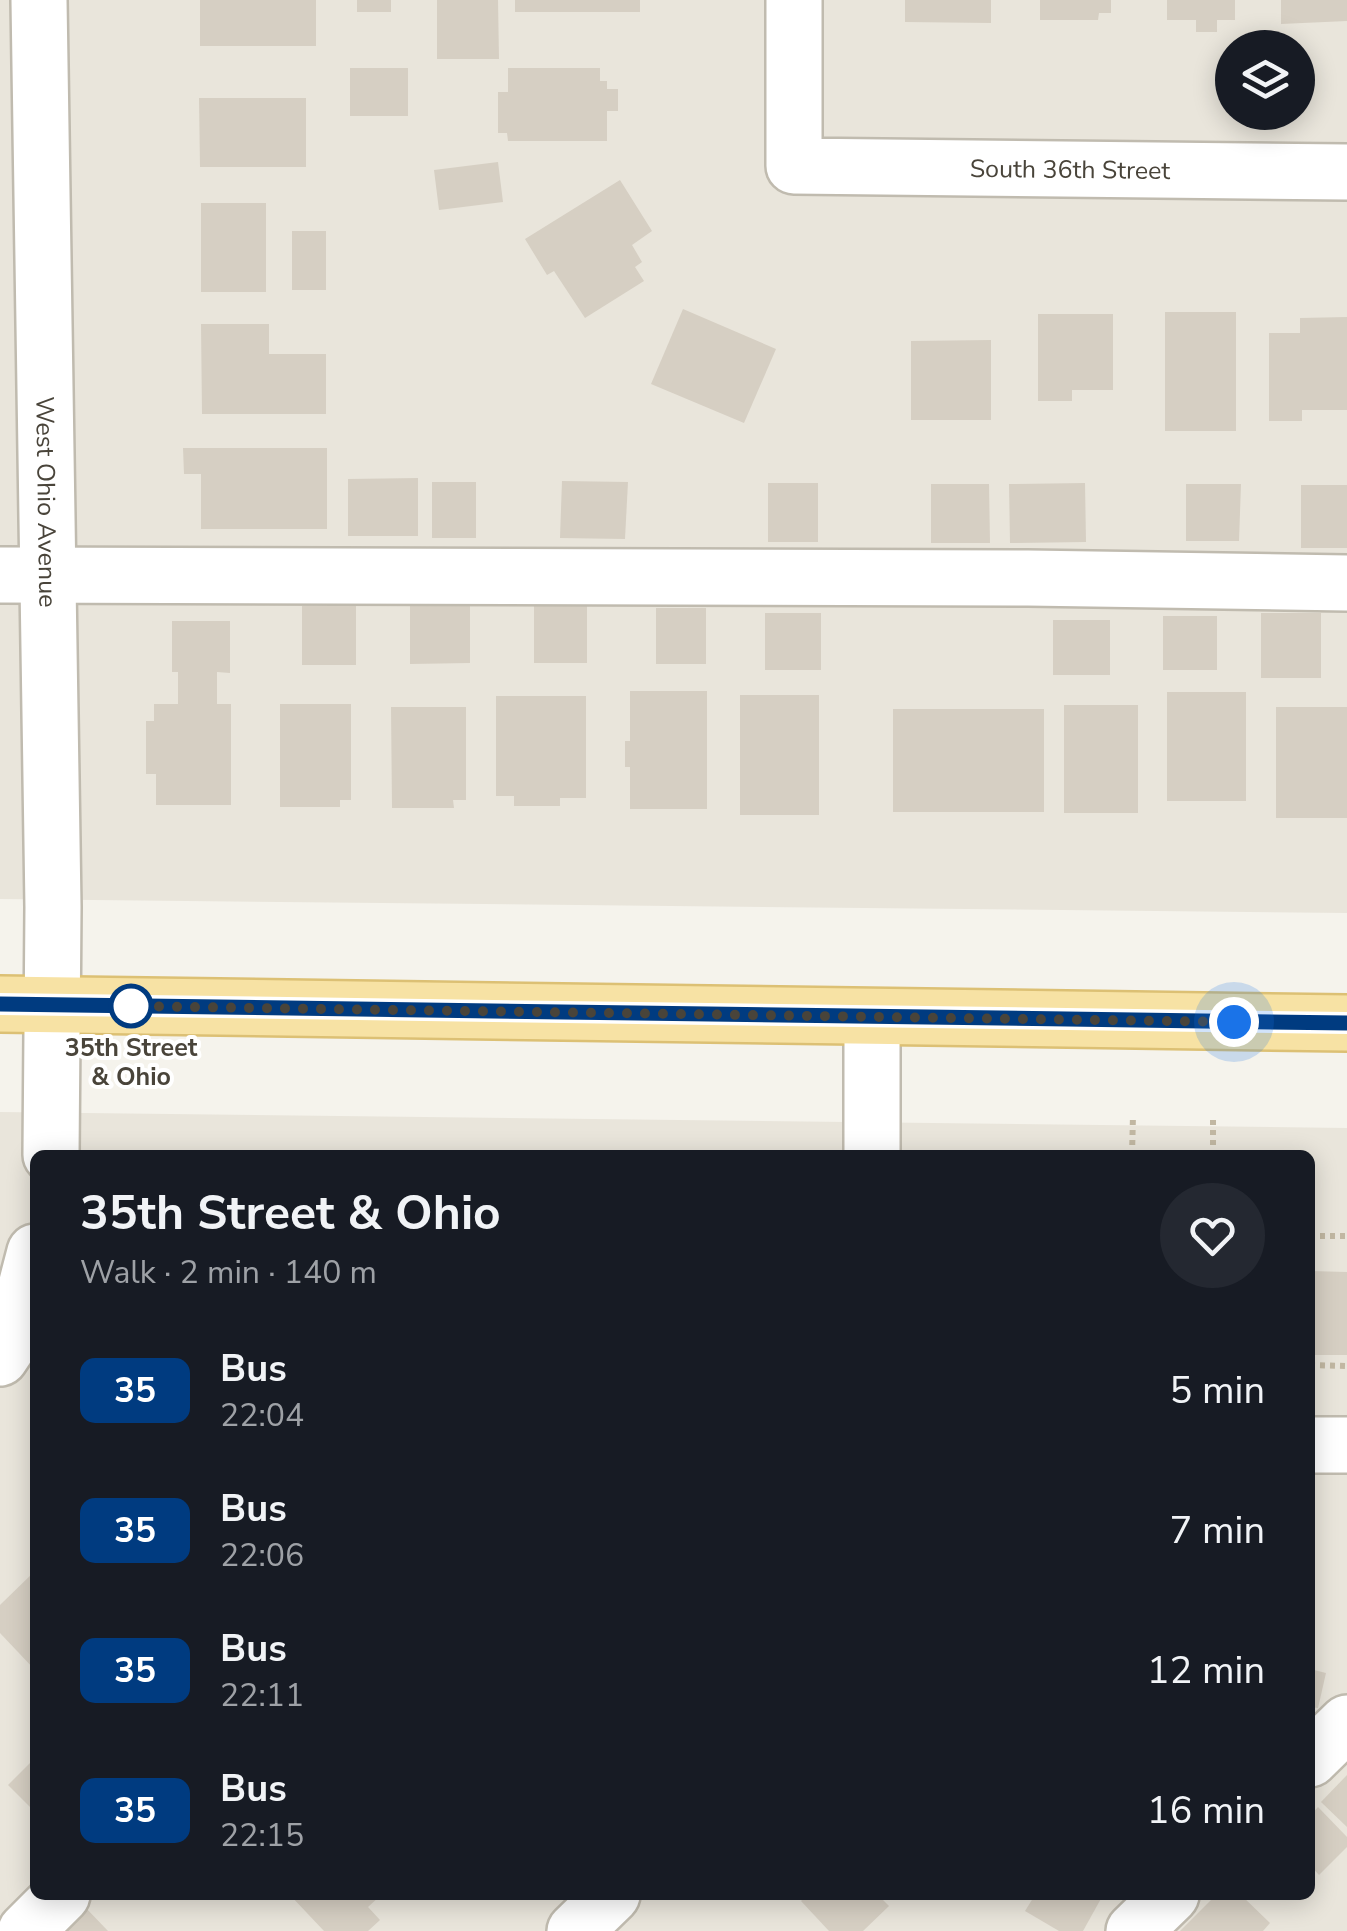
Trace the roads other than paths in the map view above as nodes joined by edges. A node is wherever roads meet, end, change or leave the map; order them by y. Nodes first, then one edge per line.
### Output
1 (39, 0) edge
2 (794, 0) edge
3 (1347, 172) edge
4 (25, 575) edge
5 (1347, 583) edge
6 (0, 1004) edge
7 (54, 1004) junction
8 (872, 1017) junction
9 (1347, 1024) edge
10 (50, 1150) edge
11 (872, 1150) edge
12 (30, 1271) edge
13 (0, 1358) edge
14 (1315, 1444) edge
15 (1347, 1445) edge
16 (1347, 1723) edge
17 (1315, 1754) edge
18 (57, 1900) edge
19 (607, 1900) edge
20 (1166, 1900) edge
21 (26, 1931) edge
22 (574, 1931) edge
23 (1134, 1931) edge

1 - 4 street, West Ohio Avenue
2 - 3 street, South 36th Street
4 - 5 street
4 - 7 street, West Ohio Avenue
6 - 7 main road
7 - 8 main road
7 - 10 street, West Ohio Avenue
8 - 9 main road
8 - 11 street
12 - 13 street
14 - 15 street
16 - 17 street
18 - 21 street
19 - 22 street
20 - 23 street

